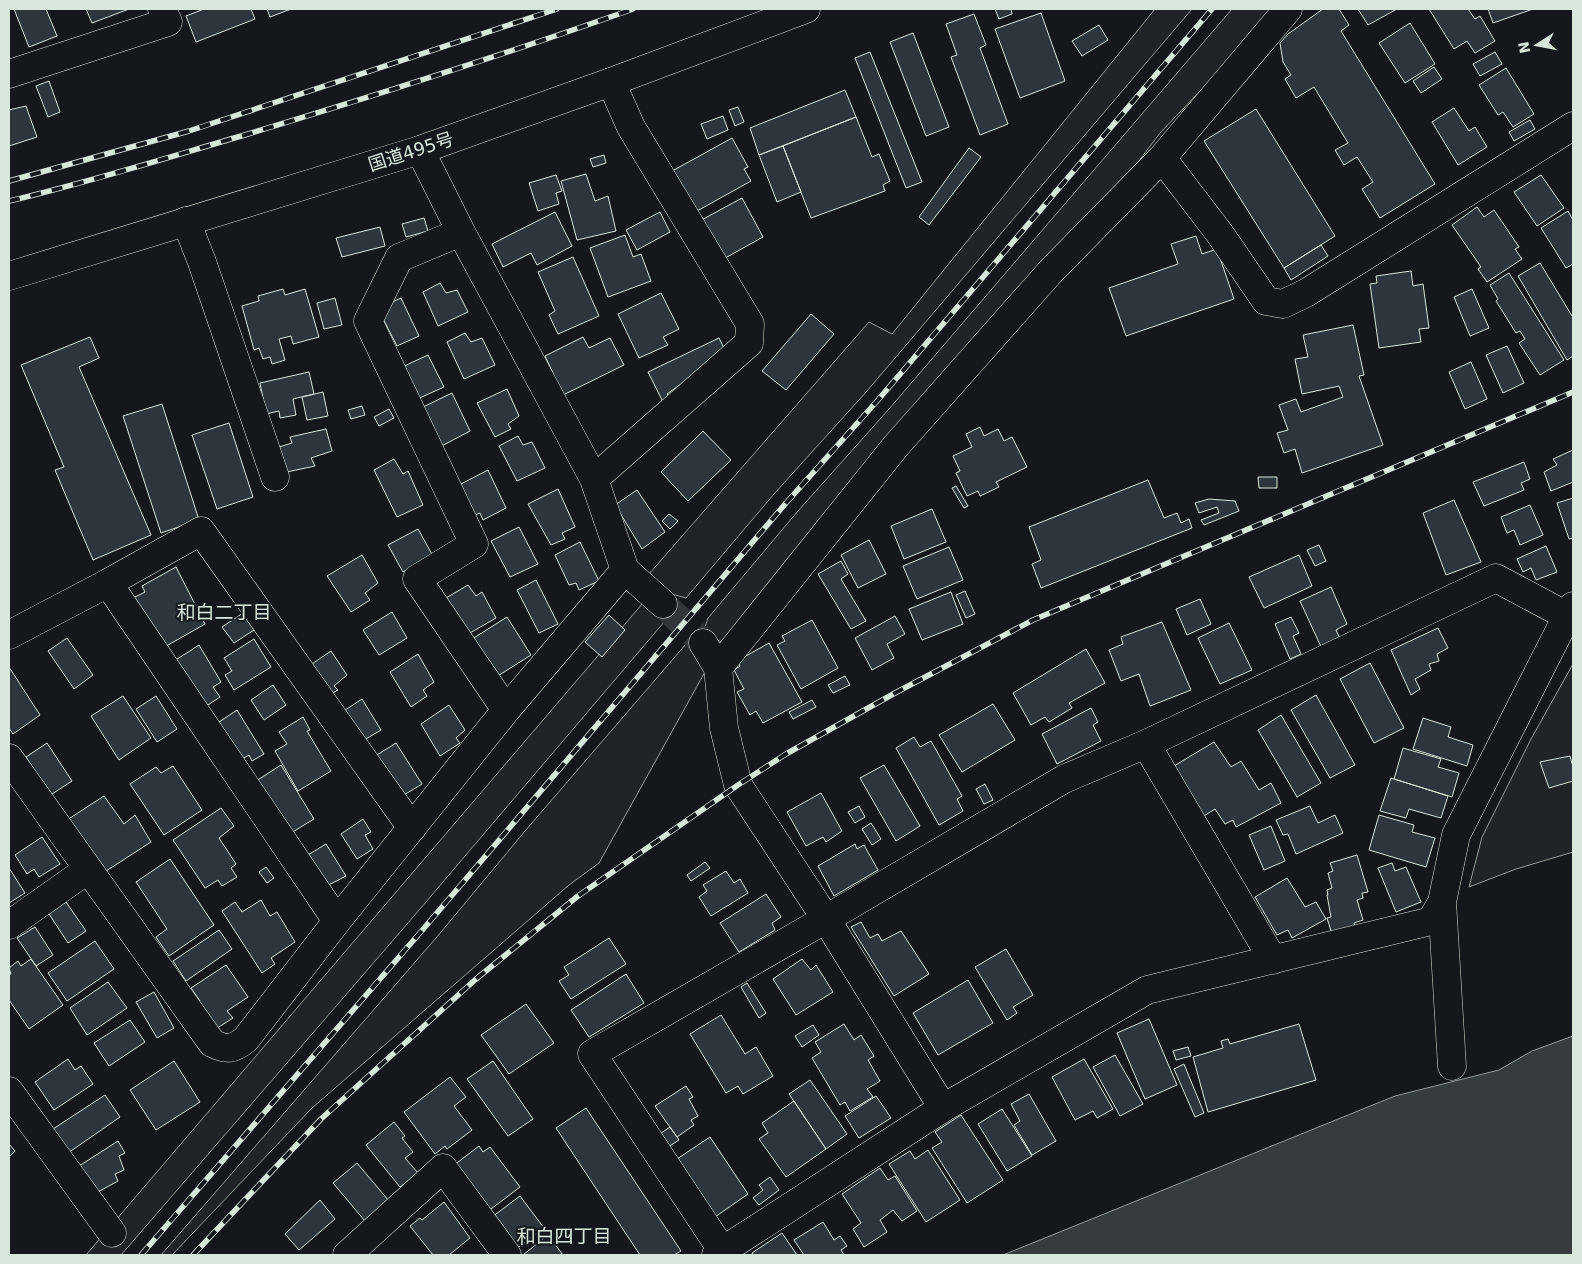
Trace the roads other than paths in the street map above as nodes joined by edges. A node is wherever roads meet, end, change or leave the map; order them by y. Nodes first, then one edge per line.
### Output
1 (162, 9) edge
2 (806, 9) edge
3 (1288, 9) edge
4 (9, 74) edge
5 (611, 82) junction
6 (1573, 126) edge
7 (420, 150) junction
8 (1162, 158) junction
9 (186, 221) junction
10 (461, 232) junction
11 (9, 276) edge
12 (275, 477) dead end
13 (594, 479) junction
14 (624, 570) junction
15 (108, 582) junction
16 (662, 604) tunnel mouth
17 (1570, 611) edge
18 (9, 635) edge
19 (704, 643) tunnel mouth
20 (718, 668) junction
21 (506, 710) junction
22 (1146, 744) junction
23 (9, 758) edge
24 (412, 828) junction
25 (87, 870) junction
26 (1442, 902) junction
27 (826, 919) junction
28 (337, 921) junction
29 (9, 925) edge
30 (1273, 960) junction
31 (1452, 1066) dead end
32 (13, 1107) edge
33 (943, 1108) junction
34 (112, 1233) dead end
35 (719, 1253) edge
36 (347, 1255) edge
37 (506, 1255) edge

1 - 4 main road
2 - 5 main road, 国道495号
3 - 8 main road
5 - 7 main road, 国道495号
5 - 13 main road
6 - 8 main road
7 - 9 main road, 国道495号
7 - 10 main road
8 - 20 main road
9 - 11 main road, 国道495号
9 - 12 main road
10 - 13 main road
10 - 21 main road
13 - 14 main road
14 - 16 main road
14 - 21 main road
15 - 18 main road
15 - 24 main road
15 - 28 main road
17 - 22 main road
17 - 26 main road
19 - 20 main road
20 - 27 main road
21 - 24 main road
22 - 27 main road
22 - 30 main road
23 - 25 main road
24 - 28 main road
25 - 28 main road
25 - 29 main road
26 - 30 main road
26 - 31 main road
27 - 33 main road
27 - 35 main road
30 - 33 main road
32 - 34 main road
33 - 35 main road
36 - 37 main road

